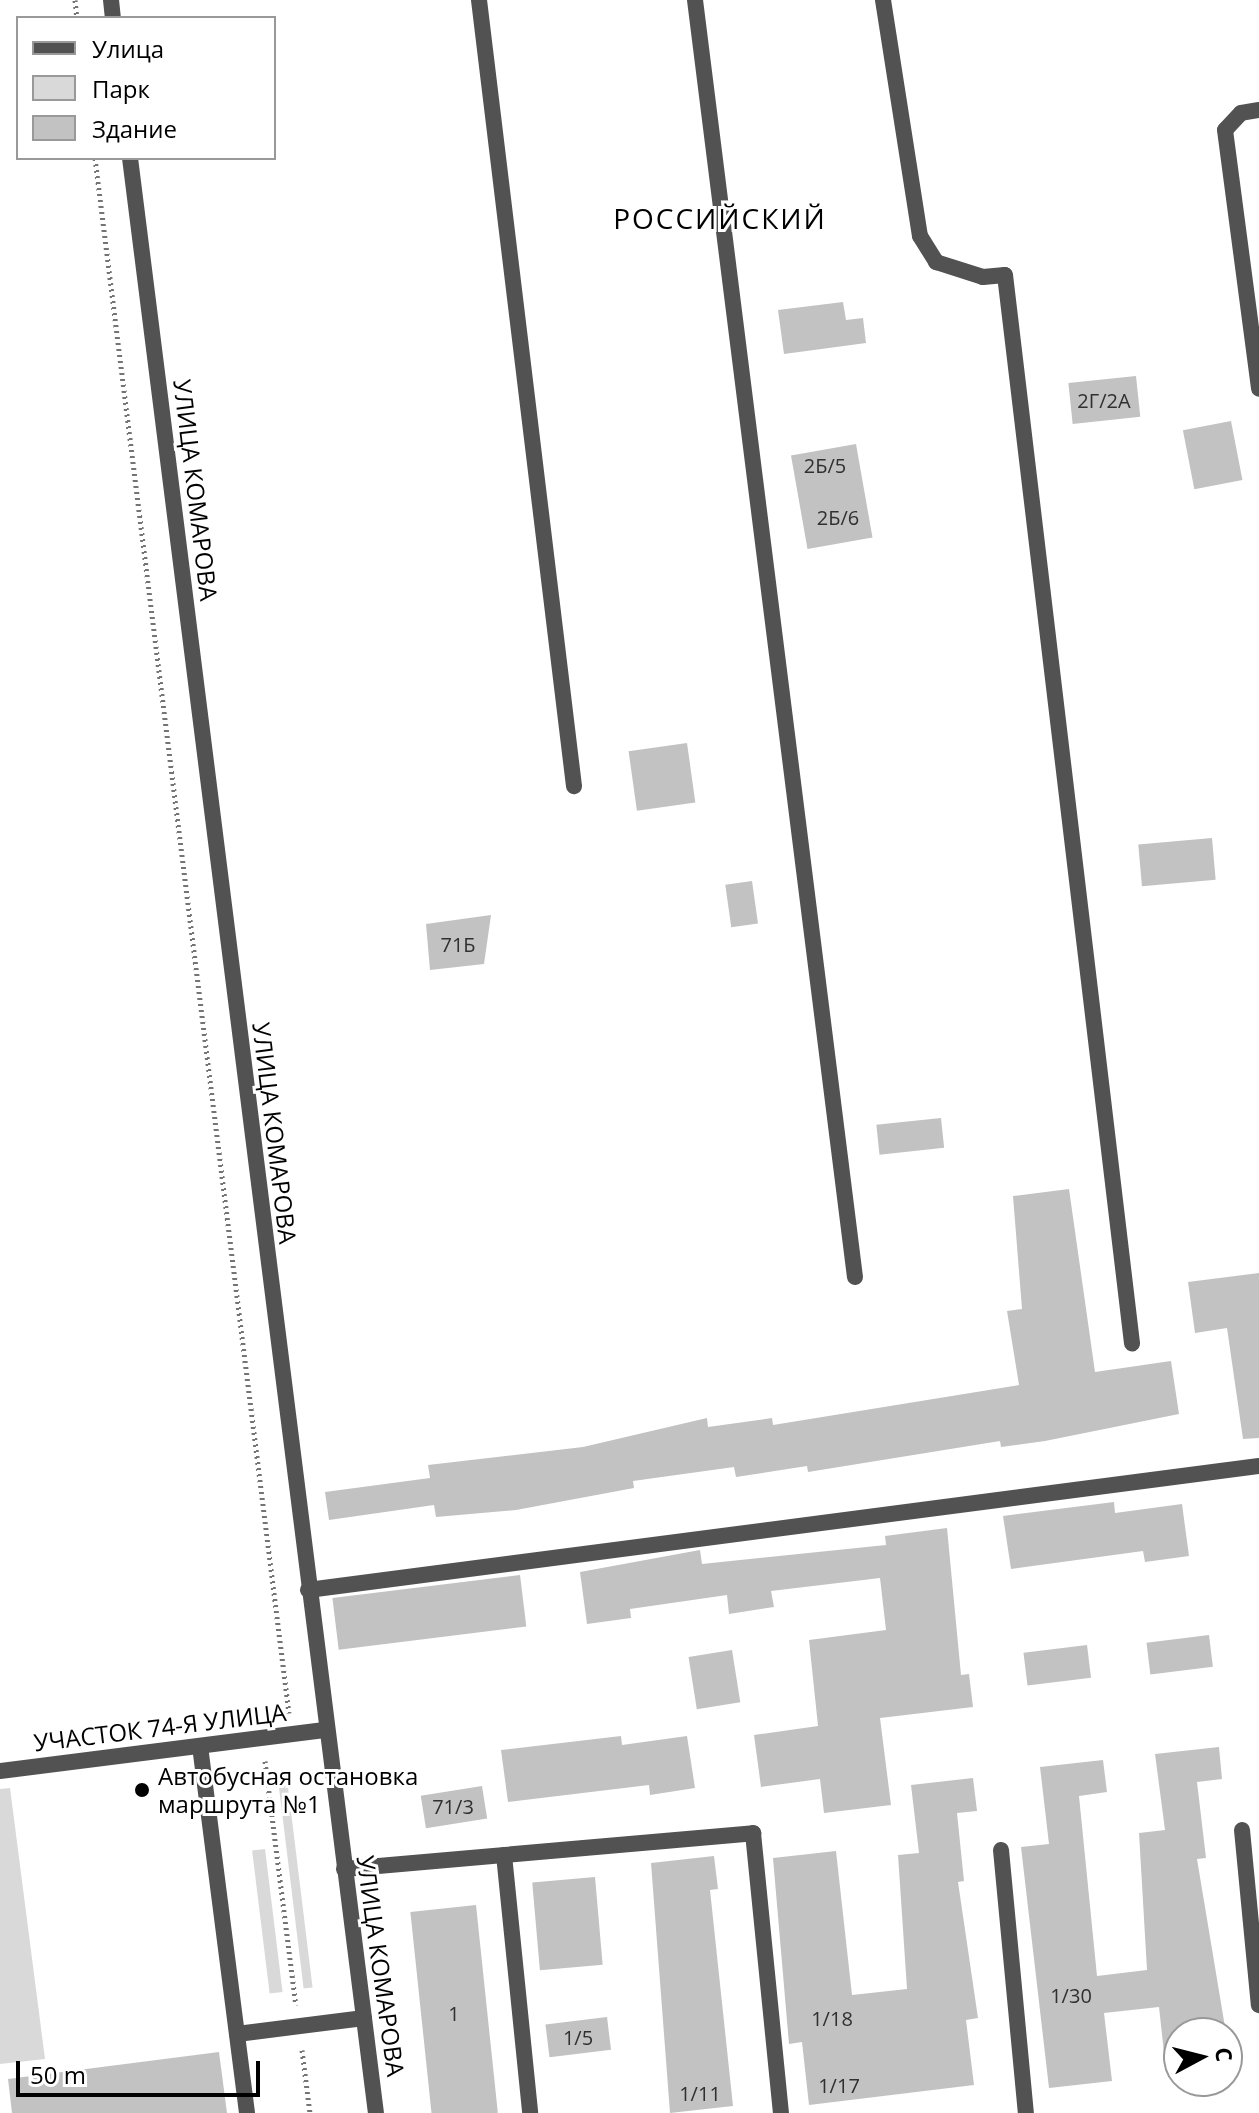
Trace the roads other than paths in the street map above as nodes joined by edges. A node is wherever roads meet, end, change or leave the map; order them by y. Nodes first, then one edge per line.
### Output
1 (479, 0) edge
2 (695, 0) edge
3 (883, 0) edge
4 (1259, 110) edge
5 (130, 160) edge
6 (1259, 389) edge
7 (574, 786) dead end
8 (855, 1277) dead end
9 (1132, 1343) dead end
10 (1259, 1466) edge
11 (308, 1590) junction
12 (326, 1730) junction
13 (200, 1746) junction
14 (0, 1771) edge
15 (1242, 1830) dead end
16 (1001, 1850) dead end
17 (504, 1855) junction
18 (344, 1869) junction
19 (1259, 2005) edge
20 (364, 2018) junction
21 (237, 2034) junction
22 (247, 2113) edge
23 (376, 2113) edge
24 (530, 2113) edge
25 (781, 2113) edge
26 (1026, 2113) edge

1 - 7 street
2 - 8 street
3 - 9 street
4 - 6 street
5 - 11 street, УЛИЦА КОМАРОВА
10 - 11 street
11 - 12 street, УЛИЦА КОМАРОВА
12 - 13 street, УЧАСТОК 74-Я УЛИЦА
12 - 18 street, УЛИЦА КОМАРОВА
13 - 14 street, УЧАСТОК 74-Я УЛИЦА
13 - 21 street
15 - 19 street
16 - 26 street
17 - 18 street
17 - 24 street
17 - 25 street
18 - 20 street, УЛИЦА КОМАРОВА
20 - 21 street
20 - 23 street, УЛИЦА КОМАРОВА
21 - 22 street

